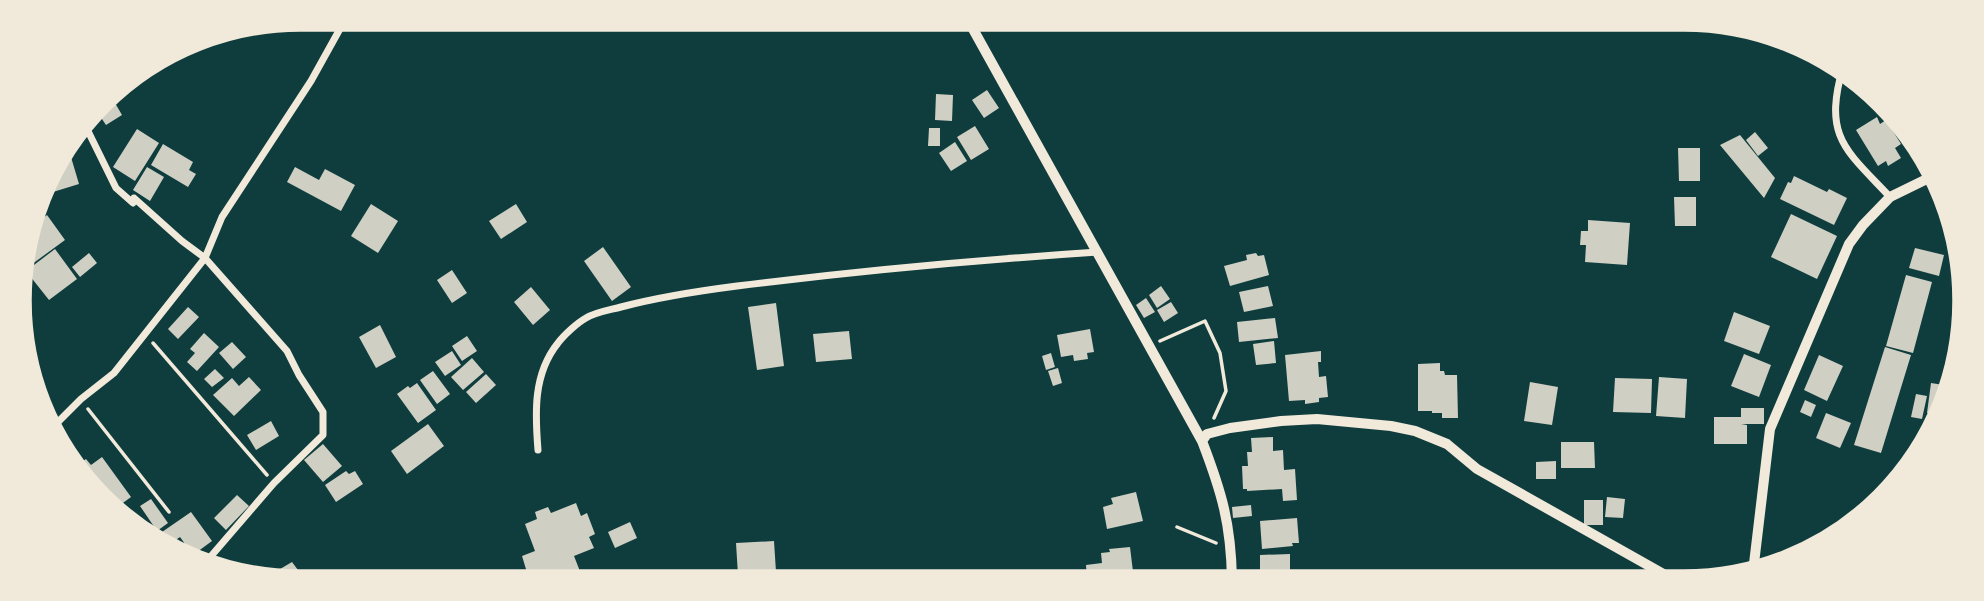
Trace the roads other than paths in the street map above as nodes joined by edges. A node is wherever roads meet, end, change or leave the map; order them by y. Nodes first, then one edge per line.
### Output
1 (339, 30) edge
2 (974, 30) edge
3 (1840, 80) edge
4 (89, 133) edge
5 (1925, 180) edge
6 (1890, 197) junction
7 (1098, 252) junction
8 (205, 258) junction
9 (59, 421) edge
10 (1205, 438) junction
11 (538, 450) dead end
12 (211, 556) edge
13 (1754, 562) edge
14 (1232, 571) edge
15 (1658, 571) edge

1 - 8 street
2 - 7 street
3 - 6 street
4 - 8 street
5 - 6 street
6 - 13 street
7 - 10 street
7 - 11 street
8 - 9 street
8 - 12 street
10 - 14 street
10 - 15 street

